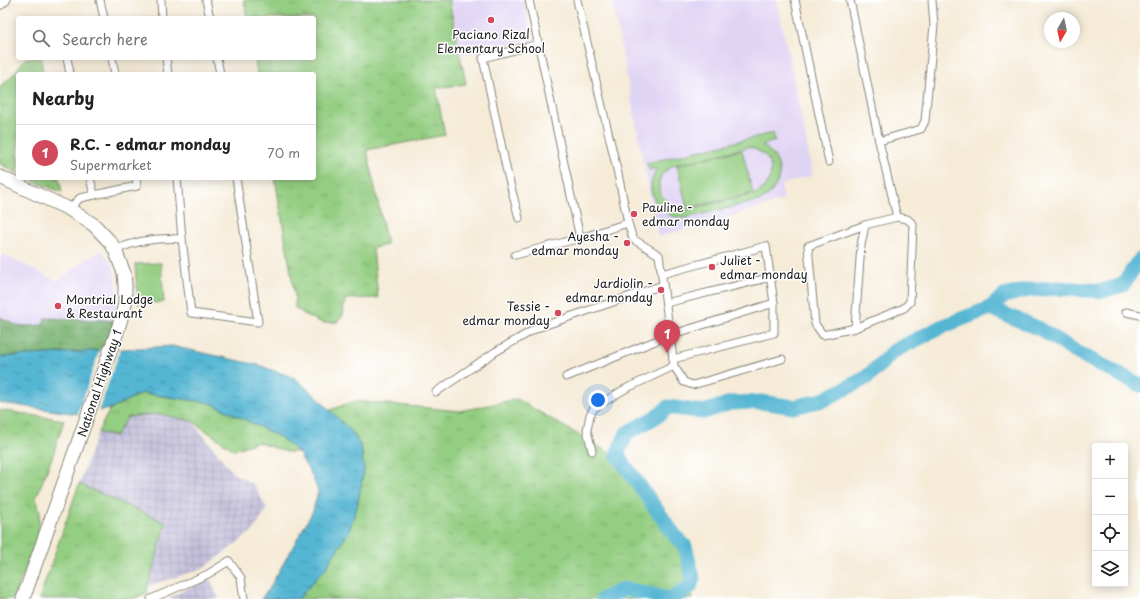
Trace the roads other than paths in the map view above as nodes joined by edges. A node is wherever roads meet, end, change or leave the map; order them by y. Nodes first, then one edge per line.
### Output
1 (4, 0) edge
2 (100, 0) edge
3 (161, 0) edge
4 (206, 0) edge
5 (529, 0) edge
6 (577, 0) edge
7 (795, 0) edge
8 (850, 0) edge
9 (932, 0) edge
10 (0, 4) edge
11 (104, 16) edge
12 (162, 16) edge
13 (210, 16) edge
14 (538, 44) junction
15 (67, 60) edge
16 (112, 60) edge
17 (166, 60) edge
18 (217, 60) edge
19 (70, 72) edge
20 (115, 72) edge
21 (168, 72) edge
22 (220, 72) edge
23 (879, 141) junction
24 (829, 162) dead end
25 (0, 177) edge
26 (90, 180) edge
27 (136, 180) edge
28 (177, 180) edge
29 (236, 180) edge
30 (94, 195) junction
31 (69, 209) junction
32 (897, 217) junction
33 (518, 218) dead end
34 (628, 223) junction
35 (865, 225) junction
36 (580, 238) junction
37 (182, 239) junction
38 (116, 250) junction
39 (515, 255) dead end
40 (662, 274) junction
41 (771, 277) junction
42 (663, 285) junction
43 (666, 303) junction
44 (774, 304) junction
45 (1126, 312) dead end
46 (1140, 315) edge
47 (855, 328) junction
48 (670, 335) junction
49 (782, 359) dead end
50 (673, 363) junction
51 (566, 377) dead end
52 (436, 392) dead end
53 (592, 451) dead end
54 (23, 599) edge
55 (151, 599) edge
56 (244, 599) edge

1 - 10 main road
2 - 11 street
3 - 12 street
4 - 13 street
5 - 14 street
6 - 34 street
7 - 24 street
8 - 23 street
9 - 23 street
14 - 33 street
14 - 36 street
15 - 19 street
16 - 20 street
17 - 21 street
18 - 22 street
23 - 32 street
25 - 31 highway, National Highway 1
26 - 30 street
27 - 30 street
28 - 37 street
29 - 37 street
30 - 31 street
31 - 38 highway, National Highway 1
32 - 35 street
32 - 47 street
34 - 36 street
34 - 40 street
35 - 47 street
35 - 47 street
36 - 39 street
37 - 38 street
38 - 54 highway, National Highway 1
40 - 41 street
40 - 42 street
41 - 43 street
41 - 44 street
42 - 43 street
42 - 52 street
43 - 48 street
44 - 48 street
44 - 50 street
45 - 46 street
48 - 50 street
48 - 51 street
49 - 50 street
50 - 53 street
55 - 56 street

